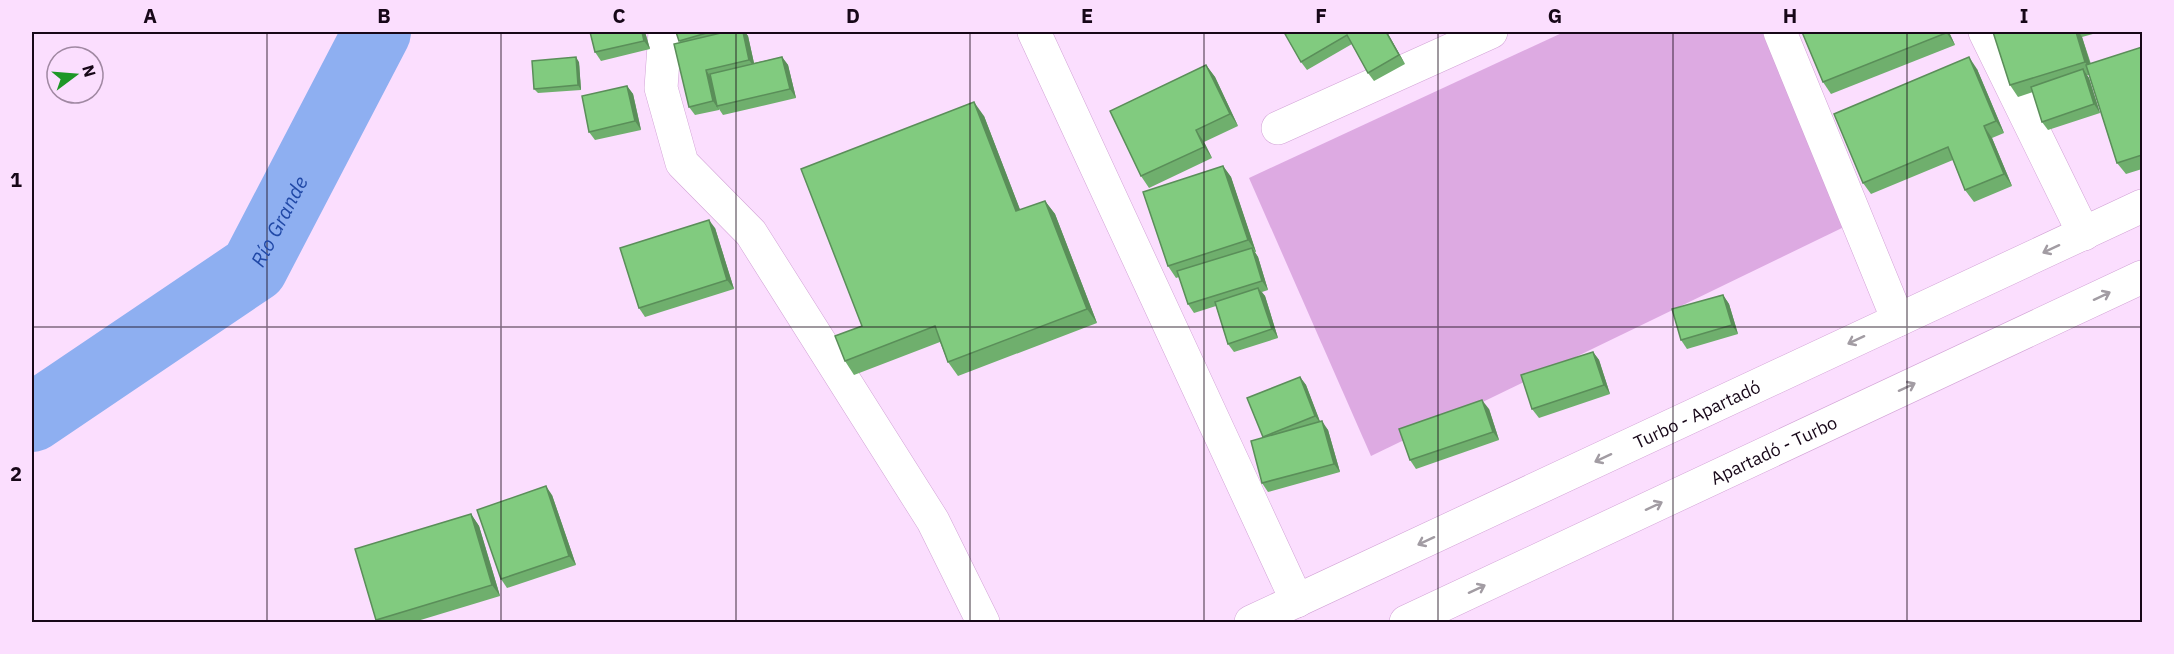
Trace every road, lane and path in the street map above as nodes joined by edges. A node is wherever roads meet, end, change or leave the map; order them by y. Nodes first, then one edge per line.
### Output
1 (665, 32) edge
2 (1034, 32) edge
3 (1491, 32) edge
4 (1815, 32) edge
5 (1985, 32) edge
6 (1782, 39) edge
7 (1278, 128) dead end
8 (2142, 206) edge
9 (2084, 234) junction
10 (2142, 277) edge
11 (1898, 320) junction
12 (1297, 601) junction
13 (984, 622) edge
14 (1251, 622) edge
15 (1406, 622) edge

1 - 13 main road
2 - 12 main road
3 - 7 main road
4 - 6 main road
5 - 9 main road
6 - 11 main road
8 - 9 main road, Turbo - Apartadó
9 -> 11 main road, Turbo - Apartadó
15 -> 10 main road, Apartadó - Turbo
11 -> 12 main road, Turbo - Apartadó
12 - 14 main road, Turbo - Apartadó

